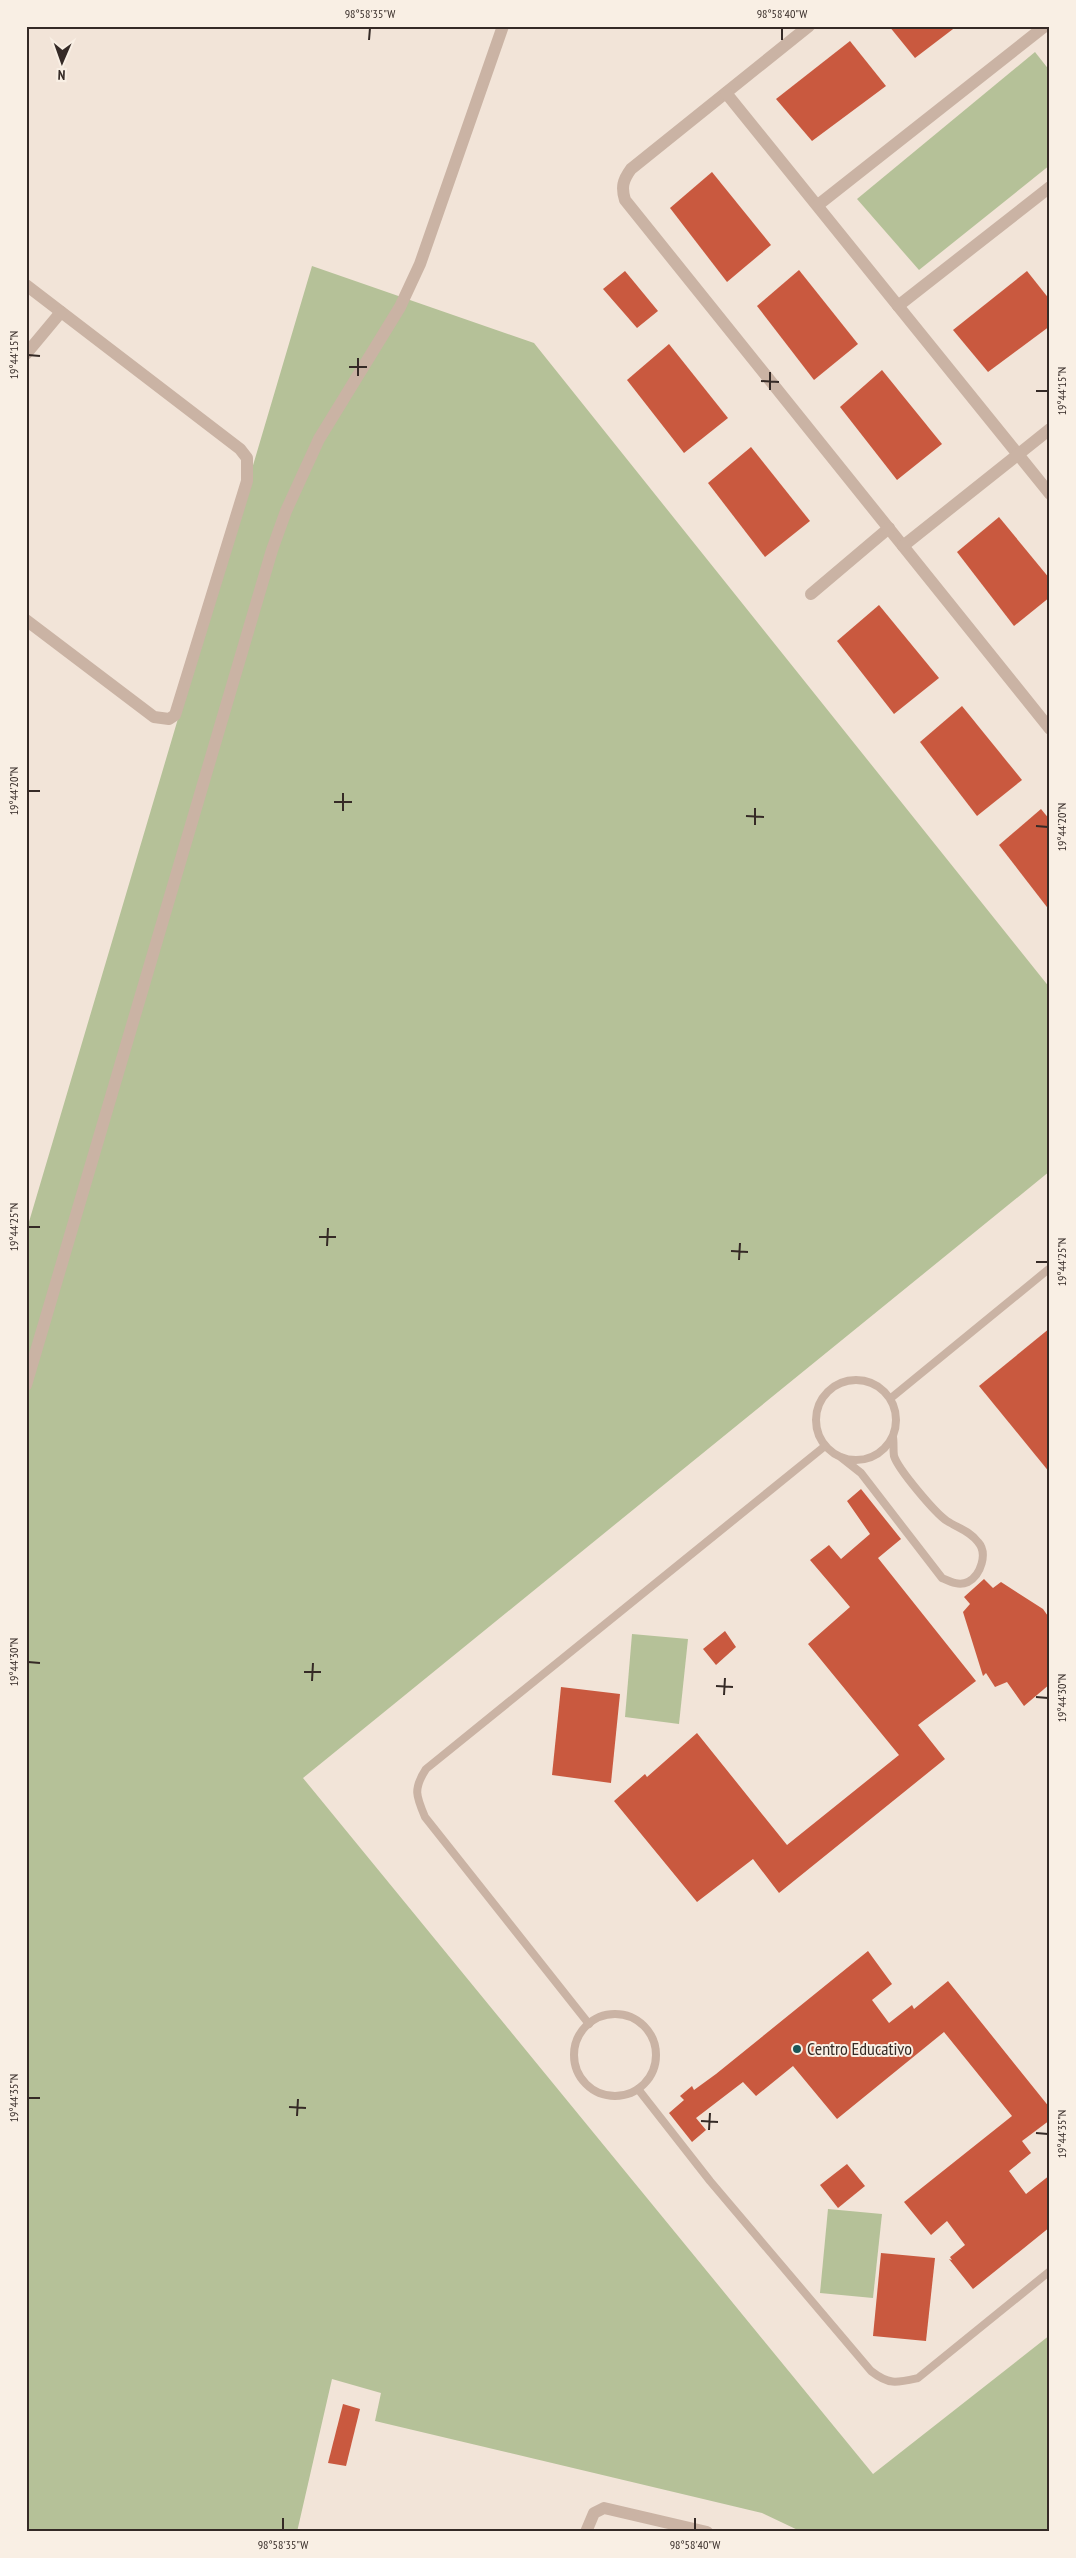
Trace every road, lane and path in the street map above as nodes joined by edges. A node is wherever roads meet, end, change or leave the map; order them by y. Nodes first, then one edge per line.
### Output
1 (503, 26) edge
2 (809, 26) edge
3 (1045, 26) edge
4 (726, 93) junction
5 (1050, 186) edge
6 (818, 205) junction
7 (26, 285) edge
8 (898, 306) junction
9 (61, 312) junction
10 (26, 354) edge
11 (1050, 429) edge
12 (1018, 454) junction
13 (1050, 494) edge
14 (889, 528) junction
15 (903, 546) junction
16 (811, 594) dead end
17 (26, 620) edge
18 (1050, 729) edge
19 (1050, 1268) edge
20 (26, 1385) edge
21 (891, 1398) junction
22 (893, 1437) junction
23 (825, 1446) junction
24 (842, 1458) junction
25 (589, 2024) junction
26 (638, 2089) junction
27 (1050, 2271) edge
28 (586, 2532) edge
29 (708, 2532) edge

1 - 20 street
2 - 4 street
3 - 6 street
4 - 6 street
4 - 14 street
5 - 8 street
6 - 8 street
7 - 9 street
8 - 12 street
9 - 10 street
9 - 17 street
11 - 12 street
12 - 13 street
12 - 15 street
14 - 15 street
14 - 16 street
15 - 18 street
19 - 21 lane
21 - 22 lane
21 - 23 lane
22 - 24 lane
22 - 24 lane
23 - 24 lane
23 - 25 lane
25 - 26 lane
25 - 26 lane
26 - 27 lane
28 - 29 street

